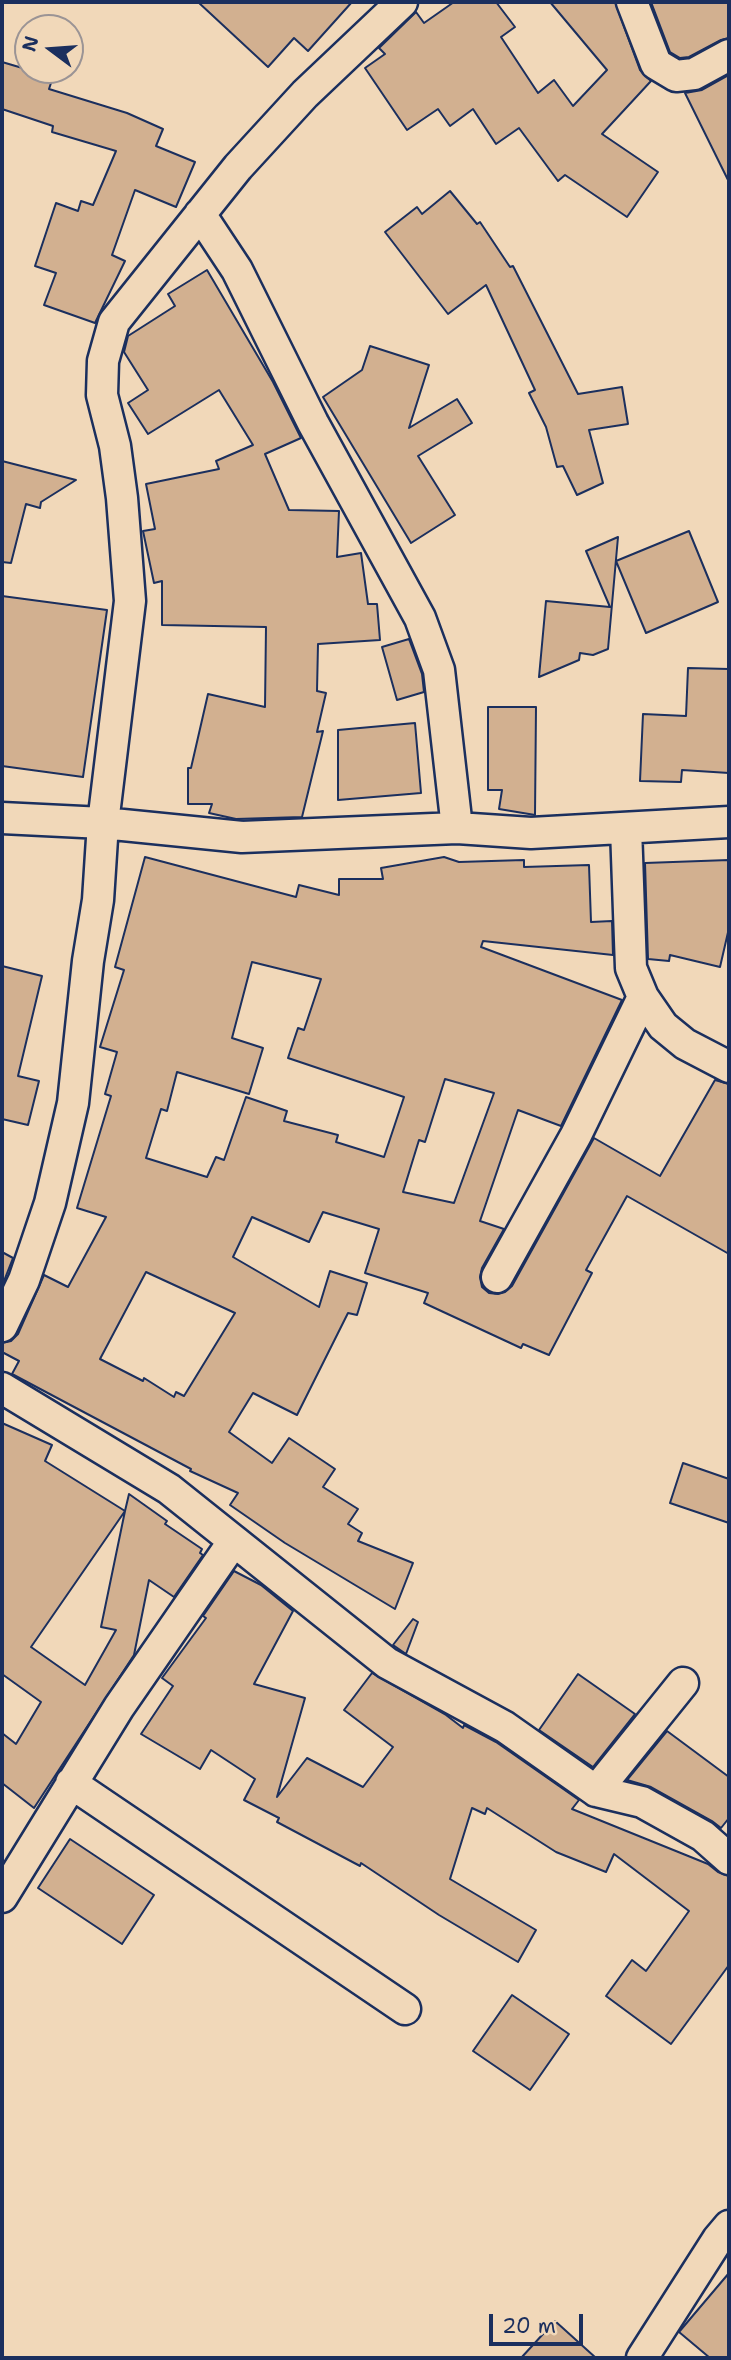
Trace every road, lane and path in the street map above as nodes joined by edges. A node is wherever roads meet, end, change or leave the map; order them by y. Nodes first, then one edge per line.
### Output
1 (632, 2) edge
2 (392, 5) edge
3 (729, 55) edge
4 (200, 214) junction
5 (2, 818) edge
6 (729, 822) edge
7 (103, 823) junction
8 (457, 828) junction
9 (626, 828) junction
10 (643, 997) junction
11 (729, 1067) edge
12 (497, 1277) dead end
13 (2, 1326) edge
14 (2, 1388) edge
15 (233, 1542) junction
16 (683, 1683) dead end
17 (71, 1783) junction
18 (596, 1791) junction
19 (729, 1859) edge
20 (2, 1896) edge
21 (405, 2009) dead end
22 (729, 2226) edge
23 (642, 2358) edge

1 - 3 street
2 - 4 street
4 - 7 street
4 - 8 street
5 - 7 street
6 - 9 street
7 - 8 street
7 - 13 street
8 - 9 street
9 - 10 street
10 - 11 street
10 - 12 street
14 - 15 street
15 - 17 street
15 - 18 street
16 - 18 street
17 - 20 street
17 - 21 street
18 - 19 street
22 - 23 street

